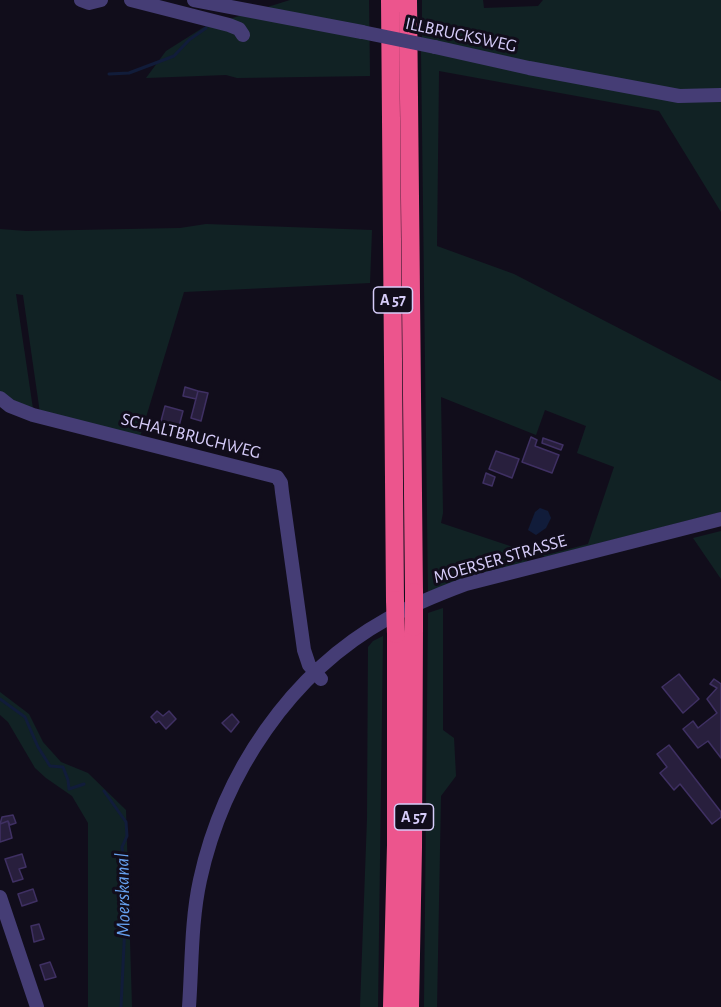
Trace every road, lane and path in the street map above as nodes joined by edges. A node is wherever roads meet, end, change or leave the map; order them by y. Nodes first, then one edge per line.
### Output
1 (81, 0) edge
2 (100, 0) edge
3 (131, 0) edge
4 (194, 0) edge
5 (390, 0) edge
6 (408, 0) edge
7 (243, 35) dead end
8 (721, 95) edge
9 (0, 399) edge
10 (721, 519) edge
11 (318, 676) junction
12 (0, 897) edge
13 (38, 1007) edge
14 (189, 1007) edge
15 (392, 1007) edge
16 (410, 1007) edge

1 - 2 street
3 - 7 street
4 - 8 street, ILLBRUCKSWEG, bridge
5 - 15 highway, A 57, bridge
6 - 16 highway, A 57, bridge
9 - 11 street, SCHALTBRUCHWEG
10 - 11 street, MOERSER STRASSE
11 - 14 street, MOERSER STRASSE
12 - 13 street

